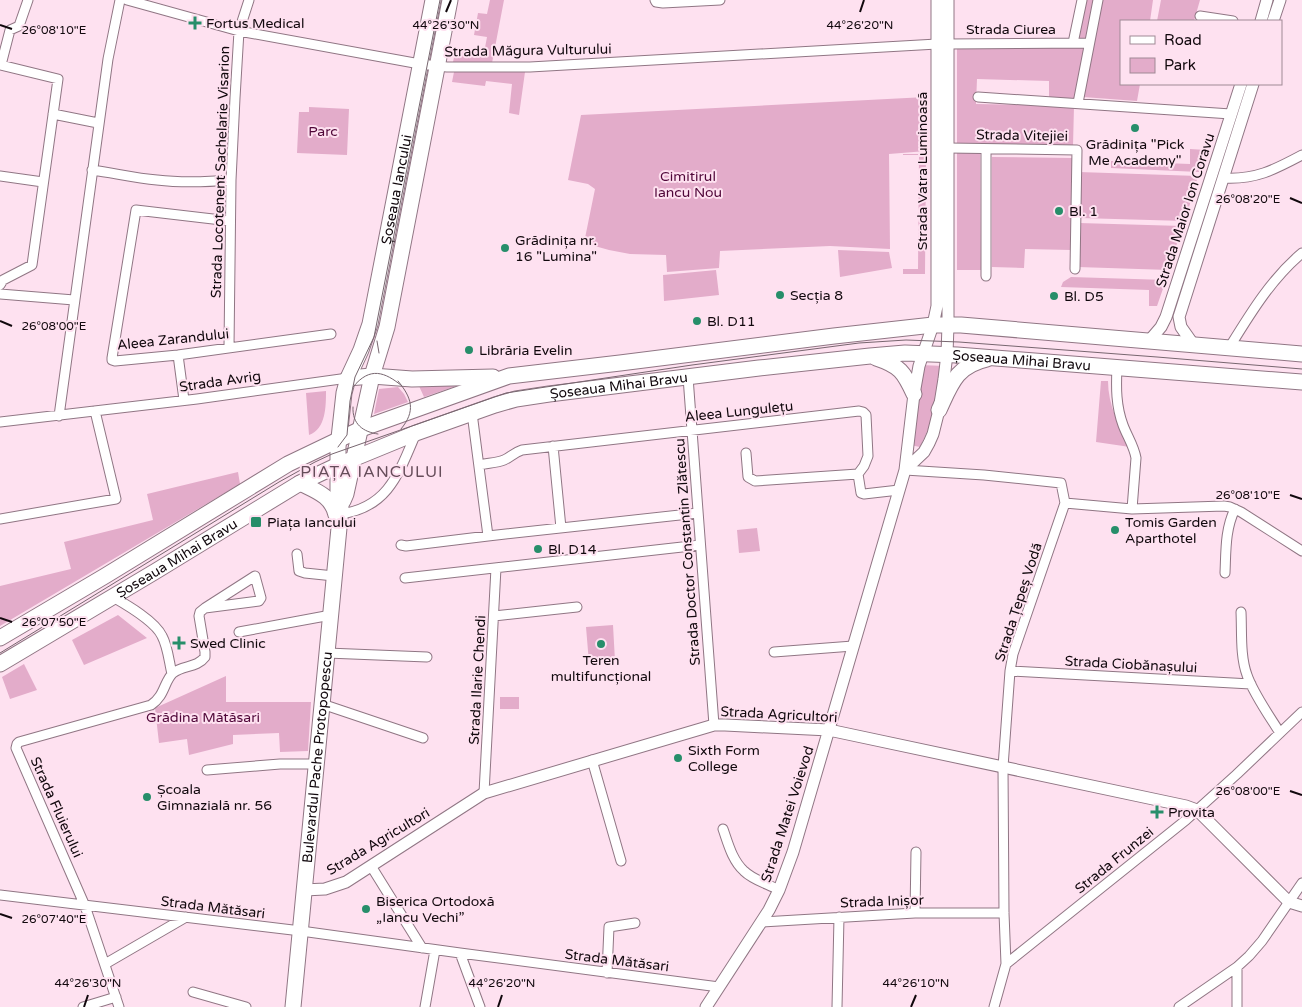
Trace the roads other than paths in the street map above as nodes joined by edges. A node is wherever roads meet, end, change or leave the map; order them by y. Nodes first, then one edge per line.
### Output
1 (28, 0) edge
2 (120, 0) edge
3 (127, 0) edge
4 (249, 0) edge
5 (433, 0) edge
6 (450, 0) edge
7 (655, 0) edge
8 (720, 0) edge
9 (937, 0) edge
10 (948, 0) edge
11 (1082, 0) edge
12 (1098, 0) edge
13 (1267, 0) edge
14 (1280, 0) edge
15 (1200, 16) dead end
16 (1226, 20) edge
17 (1260, 20) edge
18 (1273, 20) edge
19 (239, 31) junction
20 (1074, 43) junction
21 (1089, 43) junction
22 (943, 44) junction
23 (420, 64) junction
24 (1, 65) edge
25 (438, 66) junction
26 (1241, 85) edge
27 (1253, 85) edge
28 (978, 97) dead end
29 (1078, 103) junction
30 (53, 114) junction
31 (1231, 114) junction
32 (1243, 117) junction
33 (98, 123) junction
34 (948, 148) junction
35 (986, 149) junction
36 (1302, 155) edge
37 (92, 170) junction
38 (0, 176) edge
39 (1217, 176) junction
40 (231, 180) junction
41 (43, 182) junction
42 (230, 221) junction
43 (1302, 252) edge
44 (1075, 269) dead end
45 (986, 276) dead end
46 (0, 284) edge
47 (0, 294) edge
48 (74, 300) junction
49 (940, 325) junction
50 (330, 334) dead end
51 (1149, 341) junction
52 (1193, 344) junction
53 (229, 347) junction
54 (925, 347) junction
55 (947, 348) junction
56 (1229, 348) junction
57 (379, 353) junction
58 (1302, 354) edge
59 (178, 355) junction
60 (870, 356) junction
61 (994, 357) junction
62 (1118, 367) junction
63 (372, 376) junction
64 (510, 376) junction
65 (688, 377) junction
66 (348, 378) junction
67 (396, 378) junction
68 (1302, 382) edge
69 (914, 394) junction
70 (184, 400) junction
71 (939, 410) junction
72 (95, 412) junction
73 (472, 413) junction
74 (59, 416) junction
75 (0, 422) edge
76 (361, 429) junction
77 (692, 430) junction
78 (416, 433) junction
79 (339, 439) junction
80 (553, 446) junction
81 (746, 453) dead end
82 (354, 458) junction
83 (338, 465) junction
84 (479, 465) junction
85 (905, 470) junction
86 (858, 474) junction
87 (300, 483) junction
88 (899, 490) junction
89 (1065, 503) junction
90 (1132, 508) junction
91 (1235, 509) junction
92 (698, 513) junction
93 (340, 516) junction
94 (0, 519) edge
95 (562, 528) junction
96 (488, 536) junction
97 (401, 545) dead end
98 (700, 545) junction
99 (1302, 551) edge
100 (297, 554) dead end
101 (496, 568) junction
102 (1225, 573) dead end
103 (334, 576) junction
104 (405, 578) dead end
105 (113, 597) junction
106 (577, 607) dead end
107 (205, 608) junction
108 (1241, 612) dead end
109 (331, 615) junction
110 (494, 616) junction
111 (239, 632) dead end
112 (0, 638) edge
113 (853, 646) junction
114 (774, 652) dead end
115 (327, 653) junction
116 (427, 657) dead end
117 (0, 664) edge
118 (1010, 671) junction
119 (172, 674) junction
120 (1251, 684) junction
121 (322, 704) junction
122 (1302, 712) edge
123 (714, 725) junction
124 (830, 730) junction
125 (1280, 733) junction
126 (423, 738) dead end
127 (592, 760) junction
128 (316, 764) junction
129 (1003, 767) junction
130 (207, 770) dead end
131 (484, 793) junction
132 (1197, 810) junction
133 (723, 829) dead end
134 (916, 852) dead end
135 (621, 860) dead end
136 (371, 866) junction
137 (1302, 883) edge
138 (304, 890) junction
139 (779, 890) junction
140 (0, 896) edge
141 (1289, 902) junction
142 (85, 906) junction
143 (1302, 906) edge
144 (915, 913) junction
145 (1004, 913) junction
146 (839, 917) junction
147 (186, 918) junction
148 (762, 922) junction
149 (635, 924) dead end
150 (300, 931) junction
151 (422, 948) junction
152 (435, 950) junction
153 (460, 953) junction
154 (105, 964) junction
155 (1006, 964) junction
156 (1237, 967) junction
157 (607, 973) junction
158 (719, 987) junction
159 (193, 992) dead end
160 (116, 997) junction
161 (83, 1007) edge
162 (119, 1007) edge
163 (246, 1007) edge
164 (293, 1007) edge
165 (425, 1007) edge
166 (480, 1007) edge
167 (706, 1007) edge
168 (837, 1007) edge
169 (995, 1007) edge
170 (1179, 1007) edge
171 (1237, 1007) edge

1 - 24 street
2 - 33 street
3 - 19 street, Strada Măgura Vulturului
4 - 19 street, Strada Locotenent Sachelarie Visarion
5 - 23 main road, Șoseaua Iancului
6 - 25 main road, Șoseaua Iancului
7 - 8 street
9 - 22 street, Strada Vatra Luminoasă
10 - 22 street, Strada Vatra Luminoasă
11 - 20 street, Strada Ciurea
12 - 21 street
13 - 17 street
14 - 18 street
15 - 16 street
19 - 23 street, Strada Măgura Vulturului
19 - 40 street, Strada Locotenent Sachelarie Visarion
20 - 21 street, Strada Ciurea
20 - 22 street, Strada Ciurea
21 - 29 street
22 - 25 street, Strada Măgura Vulturului
22 - 34 street, Strada Vatra Luminoasă
22 - 49 street, Strada Vatra Luminoasă
23 - 25 street, Strada Măgura Vulturului
23 - 66 main road, Șoseaua Iancului
24 - 30 street
25 - 57 main road, Șoseaua Iancului
26 - 31 street, Strada Maior Ion Coravu
27 - 32 street, Strada Maior Ion Coravu
28 - 29 street
29 - 31 street
30 - 33 street
30 - 41 street
31 - 32 street
31 - 39 street, Strada Maior Ion Coravu
32 - 39 street, Strada Maior Ion Coravu
33 - 37 street
34 - 35 street, Strada Vitejiei
34 - 49 street, Strada Vatra Luminoasă
35 - 44 street, Strada Vitejiei
35 - 45 street
36 - 39 street
37 - 40 street
37 - 48 street
38 - 41 street
39 - 51 street, Strada Maior Ion Coravu
39 - 52 street, Strada Maior Ion Coravu
40 - 42 street, Strada Locotenent Sachelarie Visarion
41 - 46 street
42 - 53 street, Strada Locotenent Sachelarie Visarion
42 - 59 street, Aleea Zarandului
43 - 56 street
47 - 48 street
48 - 74 street
49 - 51 main road, Șoseaua Mihai Bravu
49 - 54 street, Strada Vatra Luminoasă
49 - 55 street, Strada Vatra Luminoasă
49 - 64 main road, Șoseaua Mihai Bravu
50 - 53 street, Aleea Zarandului
51 - 52 main road, Șoseaua Mihai Bravu
52 - 56 main road, Șoseaua Mihai Bravu
53 - 59 street, Aleea Zarandului
54 - 55 main road, Șoseaua Mihai Bravu
54 - 60 main road, Șoseaua Mihai Bravu
54 - 69 street, Strada Matei Voievod
55 - 61 main road, Șoseaua Mihai Bravu
55 - 71 street, Strada Matei Voievod
56 - 58 main road, Șoseaua Mihai Bravu
57 - 63 main road, Șoseaua Iancului
57 - 67 main road
59 - 70 street
60 - 65 main road, Șoseaua Mihai Bravu
60 - 69 main road
61 - 62 main road, Șoseaua Mihai Bravu
61 - 71 main road
62 - 68 main road, Șoseaua Mihai Bravu
62 - 90 street
63 - 66 main road
63 - 67 main road
63 - 76 main road
64 - 67 main road
64 - 76 main road, Șoseaua Mihai Bravu
65 - 73 main road, Șoseaua Mihai Bravu
65 - 77 street, Strada Doctor Constantin Zlătescu
66 - 70 street, Strada Avrig
66 - 79 main road
69 - 85 street, Strada Matei Voievod
70 - 72 street, Strada Avrig
71 - 85 street, Strada Matei Voievod
72 - 74 street, Strada Avrig
72 - 94 street
73 - 78 main road, Șoseaua Mihai Bravu
73 - 84 street
74 - 75 street, Strada Avrig
76 - 79 main road, Șoseaua Mihai Bravu
76 - 82 main road
77 - 80 street, Aleea Lungulețu
77 - 86 street, Aleea Lungulețu
77 - 92 street, Strada Doctor Constantin Zlătescu
78 - 82 main road, Șoseaua Mihai Bravu
78 - 93 street
79 - 83 main road
79 - 112 main road, Șoseaua Mihai Bravu
80 - 84 street, Aleea Lungulețu
80 - 95 street
81 - 86 street
82 - 83 main road, Șoseaua Mihai Bravu
82 - 93 main road, Bulevardul Pache Protopopescu
83 - 87 main road, Șoseaua Mihai Bravu
83 - 93 main road, Bulevardul Pache Protopopescu
84 - 96 street
85 - 88 street, Strada Matei Voievod
85 - 89 street
86 - 88 street
87 - 93 main road
87 - 105 main road, Șoseaua Mihai Bravu
88 - 113 street, Strada Matei Voievod
89 - 90 street
89 - 118 street, Strada Țepeș Vodă
90 - 91 street
91 - 99 street
91 - 102 street
92 - 95 street
92 - 98 street, Strada Doctor Constantin Zlătescu
93 - 103 main road, Bulevardul Pache Protopopescu
95 - 96 street
96 - 97 street
98 - 101 street
98 - 123 street, Strada Doctor Constantin Zlătescu
100 - 103 street
101 - 104 street
101 - 110 street, Strada Ilarie Chendi
103 - 109 main road, Bulevardul Pache Protopopescu
105 - 117 main road, Șoseaua Mihai Bravu
105 - 119 street
106 - 110 street
107 - 107 street
107 - 119 street
108 - 120 street
109 - 111 street
109 - 115 main road, Bulevardul Pache Protopopescu
110 - 131 street, Strada Ilarie Chendi
113 - 114 street
113 - 124 street, Strada Matei Voievod
115 - 116 street
115 - 121 main road, Bulevardul Pache Protopopescu
118 - 120 street, Strada Ciobănașului
118 - 129 street, Strada Țepeș Vodă
119 - 142 street, Strada Fluierului
120 - 125 street
121 - 126 street
121 - 128 main road, Bulevardul Pache Protopopescu
122 - 125 street, Strada Frunzei
123 - 124 street, Strada Agricultori
123 - 127 street, Strada Agricultori
124 - 129 street, Strada Agricultori
124 - 139 street, Strada Matei Voievod
125 - 132 street, Strada Frunzei
127 - 131 street, Strada Agricultori
127 - 135 street
128 - 130 street
128 - 138 main road, Bulevardul Pache Protopopescu
129 - 132 street, Strada Agricultori
129 - 145 street, Strada Țepeș Vodă
131 - 136 street, Strada Agricultori
132 - 141 street, Strada Agricultori
132 - 155 street, Strada Frunzei
133 - 139 street
134 - 144 street
136 - 138 street, Strada Agricultori
136 - 151 street
137 - 141 street
138 - 150 main road, Bulevardul Pache Protopopescu
139 - 148 street, Strada Matei Voievod
140 - 142 street, Strada Mătăsari
141 - 143 street, Strada Agricultori
141 - 156 street
142 - 147 street, Strada Mătăsari
142 - 154 street, Strada Fluierului
144 - 145 street, Strada Inișor
144 - 146 street, Strada Inișor
145 - 155 street, Strada Țepeș Vodă
146 - 148 street, Strada Inișor
146 - 168 street
147 - 150 street, Strada Mătăsari
147 - 154 street
148 - 158 street, Strada Matei Voievod
149 - 157 street
150 - 151 street, Strada Mătăsari
150 - 164 main road, Bulevardul Pache Protopopescu
151 - 152 street, Strada Mătăsari
152 - 153 street, Strada Mătăsari
152 - 165 street
153 - 157 street, Strada Mătăsari
153 - 166 street
154 - 160 street, Strada Fluierului
155 - 169 street, Strada Țepeș Vodă
156 - 170 street
156 - 171 street
157 - 158 street, Strada Mătăsari
158 - 167 street, Strada Matei Voievod
159 - 163 street
160 - 161 street
160 - 162 street, Strada Fluierului

